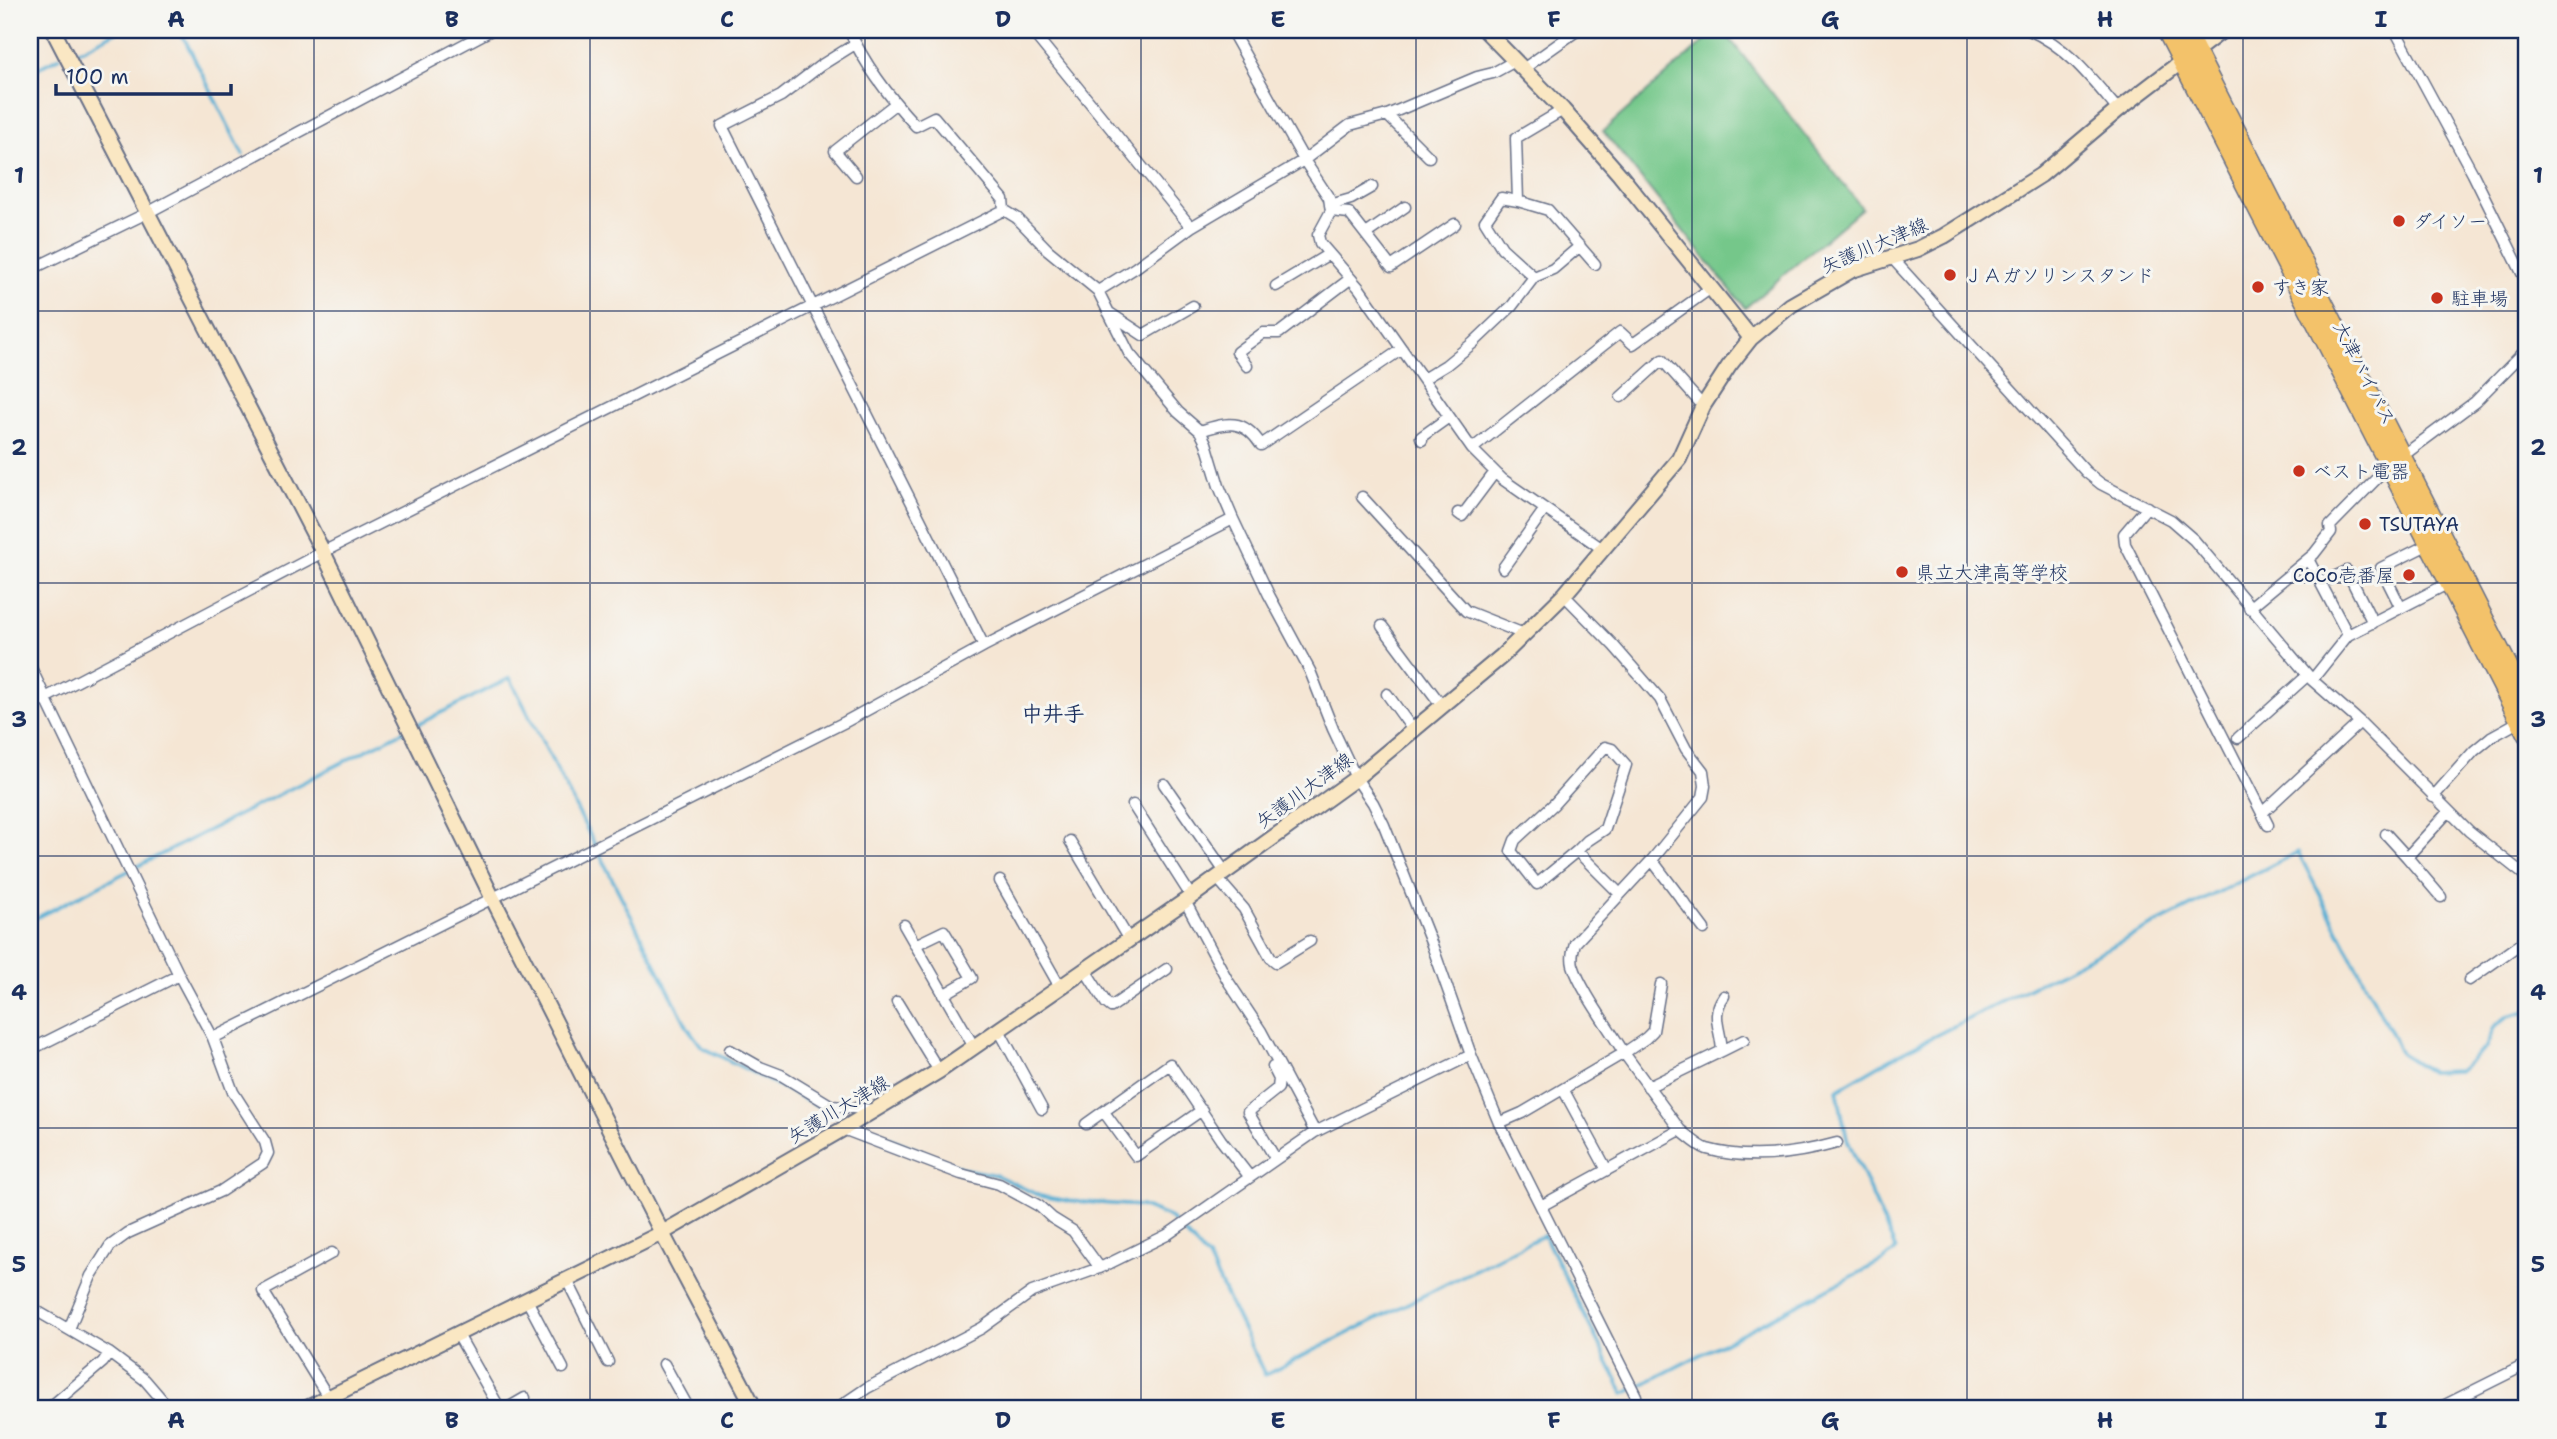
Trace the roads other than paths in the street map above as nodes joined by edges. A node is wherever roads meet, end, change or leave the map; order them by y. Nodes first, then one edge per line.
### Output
1 (53, 30) edge
2 (492, 30) edge
3 (849, 30) edge
4 (1031, 30) edge
5 (1231, 30) edge
6 (1485, 30) edge
7 (1578, 30) edge
8 (2029, 30) edge
9 (2166, 30) edge
10 (2185, 30) edge
11 (2223, 30) edge
12 (2395, 30) edge
13 (855, 44) junction
14 (2189, 55) junction
15 (1519, 65) junction
16 (895, 104) junction
17 (1563, 110) junction
18 (2118, 110) junction
19 (1387, 115) junction
20 (1429, 157) dead end
21 (1304, 160) junction
22 (856, 176) dead end
23 (1372, 187) dead end
24 (1518, 201) junction
25 (1405, 206) dead end
26 (1331, 208) junction
27 (1004, 210) junction
28 (147, 213) junction
29 (1455, 224) dead end
30 (1191, 227) junction
31 (1366, 234) junction
32 (1580, 246) junction
33 (1329, 254) junction
34 (1892, 258) junction
35 (1595, 264) dead end
36 (30, 271) edge
37 (1534, 277) junction
38 (1350, 279) junction
39 (2527, 282) edge
40 (1276, 286) dead end
41 (1711, 288) junction
42 (1098, 291) junction
43 (812, 306) junction
44 (1193, 306) dead end
45 (1107, 312) junction
46 (1751, 338) junction
47 (1402, 349) junction
48 (2527, 349) edge
49 (1247, 366) dead end
50 (1423, 379) junction
51 (1620, 397) dead end
52 (1703, 406) junction
53 (1449, 417) junction
54 (1200, 431) junction
55 (1422, 440) dead end
56 (1472, 449) junction
57 (2395, 462) junction
58 (1496, 472) junction
59 (1363, 497) dead end
60 (2147, 508) junction
61 (1545, 509) junction
62 (1458, 513) dead end
63 (1233, 519) junction
64 (2429, 544) junction
65 (1604, 550) junction
66 (323, 552) junction
67 (2308, 559) junction
68 (1503, 568) dead end
69 (2321, 583) junction
70 (2449, 583) junction
71 (1564, 595) junction
72 (2249, 608) junction
73 (2401, 608) junction
74 (2373, 623) junction
75 (1382, 626) dead end
76 (1524, 634) junction
77 (2348, 635) junction
78 (984, 646) junction
79 (30, 667) edge
80 (2310, 678) junction
81 (1387, 694) dead end
82 (46, 698) junction
83 (2527, 702) edge
84 (30, 706) edge
85 (1442, 706) junction
86 (2360, 722) junction
87 (2524, 728) edge
88 (1413, 730) junction
89 (2238, 738) dead end
90 (1356, 778) junction
91 (1164, 783) dead end
92 (2433, 797) junction
93 (1133, 805) dead end
94 (2449, 811) junction
95 (2262, 813) junction
96 (2268, 825) dead end
97 (2386, 834) dead end
98 (1070, 841) dead end
99 (1577, 850) junction
100 (2407, 857) junction
101 (1652, 860) junction
102 (1221, 875) junction
103 (2527, 877) edge
104 (1000, 881) dead end
105 (1620, 894) junction
106 (492, 897) junction
107 (2441, 897) dead end
108 (1188, 898) junction
109 (904, 925) dead end
110 (1704, 929) dead end
111 (2527, 939) edge
112 (1129, 940) junction
113 (1310, 941) dead end
114 (915, 945) junction
115 (1167, 969) dead end
116 (1085, 970) junction
117 (179, 975) junction
118 (2469, 980) dead end
119 (1661, 984) dead end
120 (1060, 987) junction
121 (943, 995) junction
122 (1724, 996) dead end
123 (897, 1002) dead end
124 (999, 1030) junction
125 (1256, 1032) dead end
126 (213, 1038) junction
127 (1744, 1040) dead end
128 (974, 1047) junction
129 (30, 1050) edge
130 (730, 1050) dead end
131 (1722, 1051) junction
132 (1625, 1053) junction
133 (1471, 1055) junction
134 (939, 1071) junction
135 (1648, 1087) junction
136 (1563, 1089) junction
137 (874, 1110) junction
138 (1042, 1110) dead end
139 (1202, 1110) junction
140 (1104, 1112) junction
141 (1499, 1123) junction
142 (1086, 1124) dead end
143 (843, 1129) junction
144 (1680, 1130) junction
145 (1315, 1132) junction
146 (1837, 1143) dead end
147 (1275, 1158) junction
148 (1607, 1170) junction
149 (1250, 1176) junction
150 (1541, 1206) junction
151 (662, 1233) junction
152 (332, 1253) dead end
153 (1100, 1268) junction
154 (567, 1280) junction
155 (527, 1300) junction
156 (30, 1307) edge
157 (69, 1329) junction
158 (457, 1333) junction
159 (109, 1353) junction
160 (608, 1362) dead end
161 (664, 1364) dead end
162 (2527, 1364) edge
163 (563, 1368) dead end
164 (328, 1396) junction
165 (1636, 1396) dead end
166 (524, 1398) dead end
167 (48, 1409) edge
168 (170, 1409) edge
169 (305, 1409) edge
170 (500, 1409) edge
171 (506, 1409) edge
172 (689, 1409) edge
173 (755, 1409) edge
174 (836, 1409) edge
175 (2437, 1409) edge

1 - 28 main road
2 - 28 street
3 - 13 street
4 - 30 street
5 - 21 street
6 - 15 main road
7 - 15 street
8 - 18 street
9 - 14 highway, 大津バイパス
10 - 14 highway, 大津バイパス
11 - 14 main road, 矢護川大津線
12 - 39 street
13 - 16 street
13 - 43 street
14 - 18 main road, 矢護川大津線
14 - 57 highway, 大津バイパス
15 - 17 main road
15 - 19 street
16 - 22 street
16 - 27 street
17 - 24 street
17 - 41 main road
18 - 34 main road, 矢護川大津線
19 - 20 street
19 - 21 street
21 - 26 street
21 - 30 street
23 - 26 street
24 - 32 street
24 - 37 street
25 - 31 street
26 - 31 street
26 - 33 street
27 - 42 street
27 - 43 street
28 - 36 street
28 - 66 main road
29 - 31 street
30 - 42 street
32 - 35 street
32 - 37 street
33 - 38 street
33 - 40 street
34 - 46 main road, 矢護川大津線
34 - 60 street
37 - 50 street
38 - 47 street
38 - 49 street
41 - 46 main road
41 - 56 street
42 - 45 street
43 - 66 street
43 - 78 street
44 - 45 street
45 - 54 street
46 - 52 main road, 矢護川大津線
47 - 50 street
47 - 54 street
48 - 57 street
50 - 53 street
51 - 52 street
52 - 65 main road, 矢護川大津線
53 - 55 street
53 - 56 street
54 - 63 street
56 - 58 street
57 - 64 highway, 大津バイパス
57 - 67 street
57 - 83 highway, 大津バイパス
58 - 61 street
58 - 62 street
59 - 76 street
60 - 72 street
60 - 95 street
61 - 65 street
61 - 68 street
63 - 78 street
63 - 90 street
64 - 70 highway, 大津バイパス
64 - 73 street
65 - 71 main road, 矢護川大津線
66 - 82 street
66 - 106 main road
67 - 69 street
67 - 72 street
69 - 74 street
69 - 77 street
70 - 73 street
70 - 87 highway, 大津バイパス
71 - 76 main road, 矢護川大津線
71 - 101 street
72 - 80 street
73 - 74 street
74 - 77 street
75 - 85 street
76 - 85 main road, 矢護川大津線
77 - 80 street
78 - 106 street
79 - 82 street
80 - 86 street
80 - 89 street
81 - 88 street
82 - 84 street
82 - 117 street
85 - 88 main road, 矢護川大津線
86 - 92 street
86 - 95 street
87 - 92 street
88 - 90 main road, 矢護川大津線
90 - 102 main road, 矢護川大津線
90 - 133 street
91 - 102 street
92 - 94 street
93 - 108 street
94 - 100 street
94 - 103 street
95 - 96 street
97 - 100 street
98 - 112 street
99 - 99 street
99 - 105 street
100 - 107 street
101 - 105 street
101 - 110 street
102 - 108 main road, 矢護川大津線
102 - 113 street
104 - 120 street
105 - 132 street
106 - 126 street
106 - 151 main road
108 - 112 main road, 矢護川大津線
108 - 145 street
109 - 114 street
111 - 118 street
112 - 116 main road, 矢護川大津線
114 - 121 street
114 - 121 street
115 - 116 street
116 - 120 main road, 矢護川大津線
117 - 126 street
117 - 129 street
119 - 132 street
120 - 124 main road, 矢護川大津線
121 - 128 street
122 - 131 street
123 - 134 street
124 - 128 main road, 矢護川大津線
124 - 138 street
125 - 147 street
126 - 157 street
127 - 131 street
128 - 134 main road, 矢護川大津線
130 - 137 street
131 - 135 street
132 - 135 street
132 - 136 street
133 - 141 street
133 - 145 street
134 - 137 main road, 矢護川大津線
135 - 144 street
136 - 141 street
136 - 148 street
137 - 143 main road, 矢護川大津線
139 - 140 street
139 - 140 street
139 - 149 street
140 - 142 street
141 - 150 street
143 - 151 main road, 矢護川大津線
143 - 153 street
144 - 146 street
144 - 148 street
145 - 147 street
147 - 149 street
148 - 150 street
149 - 153 street
150 - 165 street
151 - 154 main road, 矢護川大津線
151 - 173 main road
152 - 164 street
153 - 174 street
154 - 155 main road, 矢護川大津線
154 - 160 street
155 - 158 main road, 矢護川大津線
155 - 163 street
156 - 157 street
157 - 159 street
158 - 164 main road, 矢護川大津線
158 - 170 street
159 - 167 street
159 - 168 street
161 - 172 street
162 - 175 street
164 - 169 main road, 矢護川大津線
166 - 171 street

